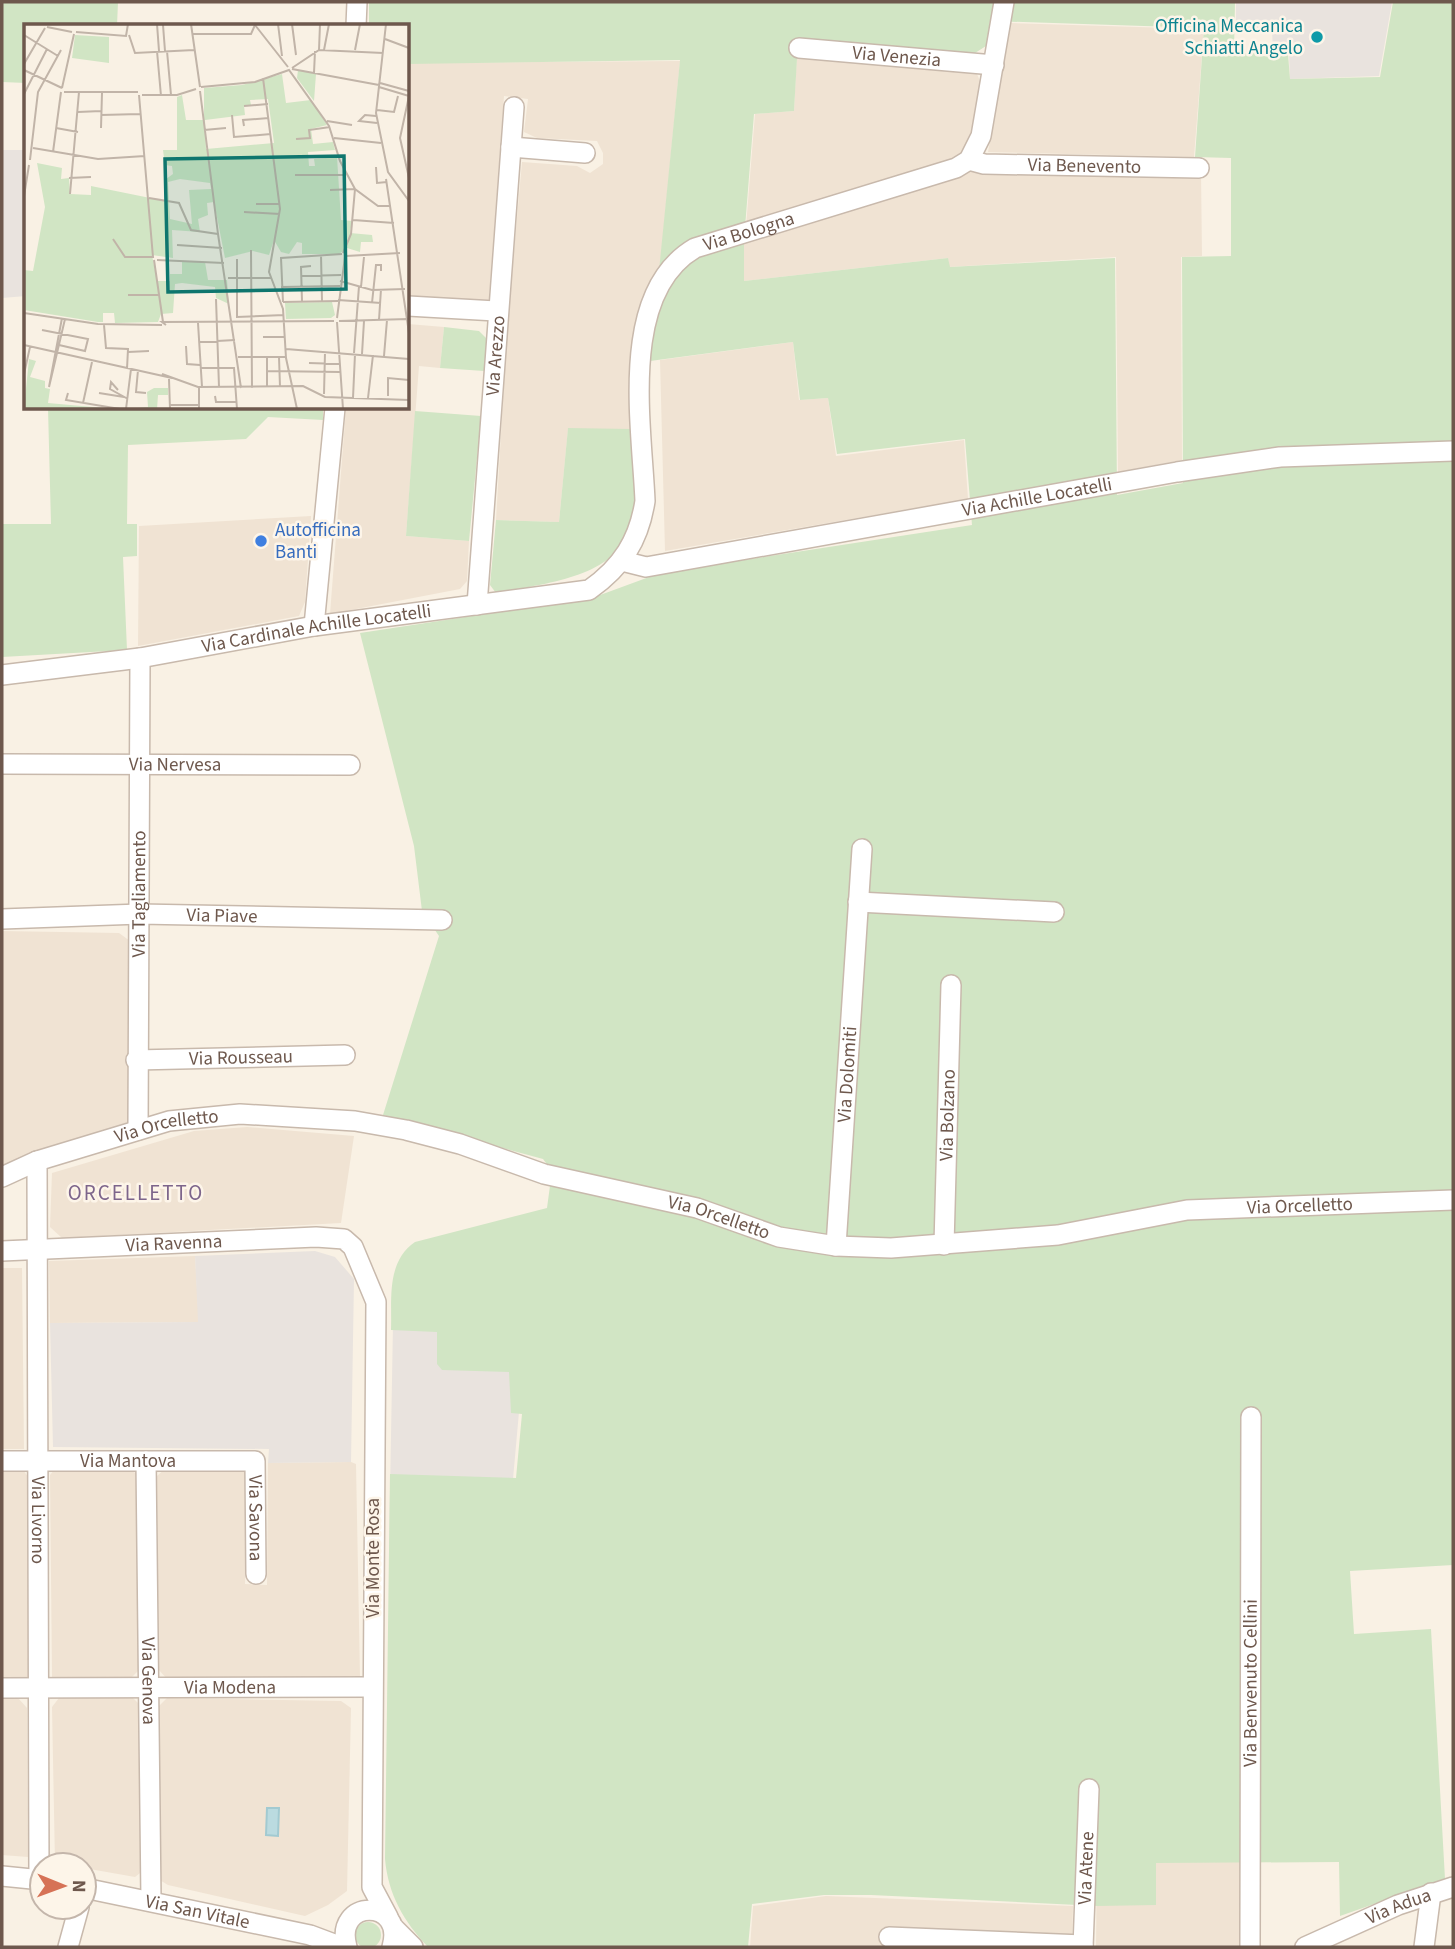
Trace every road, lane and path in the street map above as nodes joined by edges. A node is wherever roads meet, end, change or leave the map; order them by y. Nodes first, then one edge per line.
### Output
1 (357, 2) edge
2 (1004, 2) edge
3 (356, 24) edge
4 (799, 48) dead end
5 (994, 65) junction
6 (514, 107) dead end
7 (511, 147) junction
8 (585, 153) dead end
9 (969, 160) junction
10 (1199, 168) dead end
11 (410, 306) edge
12 (496, 311) junction
13 (335, 410) edge
14 (1453, 451) edge
15 (622, 561) junction
16 (477, 605) junction
17 (314, 626) junction
18 (139, 658) junction
19 (2, 674) edge
20 (2, 764) edge
21 (350, 765) dead end
22 (139, 766) junction
23 (862, 849) dead end
24 (858, 902) junction
25 (1054, 912) dead end
26 (140, 915) junction
27 (2, 919) edge
28 (442, 920) dead end
29 (951, 985) dead end
30 (345, 1055) dead end
31 (136, 1060) junction
32 (138, 1130) junction
33 (37, 1161) junction
34 (2, 1177) edge
35 (1453, 1200) edge
36 (344, 1239) joint
37 (944, 1245) junction
38 (836, 1246) junction
39 (38, 1250) junction
40 (2, 1251) edge
41 (1251, 1417) dead end
42 (40, 1460) junction
43 (2, 1461) edge
44 (146, 1461) junction
45 (255, 1461) joint
46 (256, 1574) dead end
47 (148, 1686) junction
48 (372, 1687) junction
49 (2, 1688) edge
50 (40, 1688) junction
51 (1089, 1789) dead end
52 (40, 1851) edge
53 (2, 1876) edge
54 (28, 1879) edge
55 (372, 1887) junction
56 (1453, 1887) edge
57 (98, 1891) edge
58 (1431, 1893) junction
59 (150, 1900) junction
60 (350, 1919) junction
61 (75, 1921) edge
62 (391, 1931) edge
63 (310, 1936) junction
64 (889, 1937) dead end
65 (1083, 1946) edge
66 (68, 1947) edge
67 (344, 1947) edge
68 (414, 1947) edge
69 (1250, 1947) edge
70 (1305, 1947) edge
71 (1424, 1947) edge

1 - 3 street
2 - 5 street
4 - 5 street, Via Venezia
5 - 9 street
6 - 7 street, Via Arezzo
7 - 8 street
7 - 12 street, Via Arezzo
9 - 10 street, Via Benevento
9 - 15 street, Via Bologna
11 - 12 street
12 - 16 street, Via Arezzo
13 - 17 street
14 - 15 street, Via Achille Locatelli
15 - 16 street, Via Cardinale Achille Locatelli
16 - 17 street, Via Cardinale Achille Locatelli
17 - 18 street, Via Cardinale Achille Locatelli
18 - 19 street, Via Cardinale Achille Locatelli
18 - 22 street, Via Tagliamento
20 - 22 street, Via Nervesa
21 - 22 street, Via Nervesa
22 - 26 street, Via Tagliamento
23 - 24 street, Via Dolomiti
24 - 25 street
24 - 38 street, Via Dolomiti
26 - 27 street, Via Piave
26 - 28 street, Via Piave
26 - 31 street, Via Tagliamento
29 - 37 street, Via Bolzano
30 - 31 street, Via Rousseau
31 - 32 street, Via Tagliamento
32 - 33 street, Via Orcelletto
32 - 38 street, Via Orcelletto
33 - 34 street, Via Orcelletto
33 - 39 street, Via Livorno
35 - 37 street, Via Orcelletto
36 - 39 street, Via Ravenna
36 - 48 street, Via Monte Rosa
37 - 38 street, Via Orcelletto
39 - 40 street, Via Ravenna
39 - 42 street, Via Livorno
41 - 69 street, Via Benvenuto Cellini
42 - 43 street, Via Mantova
42 - 44 street, Via Mantova
42 - 50 street, Via Livorno
44 - 45 street, Via Mantova
44 - 47 street, Via Genova
45 - 46 street, Via Savona
47 - 48 street, Via Modena
47 - 50 street, Via Modena
47 - 59 street, Via Genova
48 - 55 street, Via Monte Rosa
49 - 50 street, Via Modena
50 - 52 street, Via Livorno
51 - 65 street, Via Atene
53 - 54 street
55 - 60 street
55 - 62 street, Via Monte Rosa
56 - 58 street, Via Adua
57 - 59 street, Via San Vitale
58 - 70 street, Via Adua
58 - 71 street
59 - 63 street, Via San Vitale
60 - 62 street
60 - 63 street
60 - 67 street
61 - 66 street
62 - 68 street
63 - 67 street, Via San Vitale
64 - 65 street

